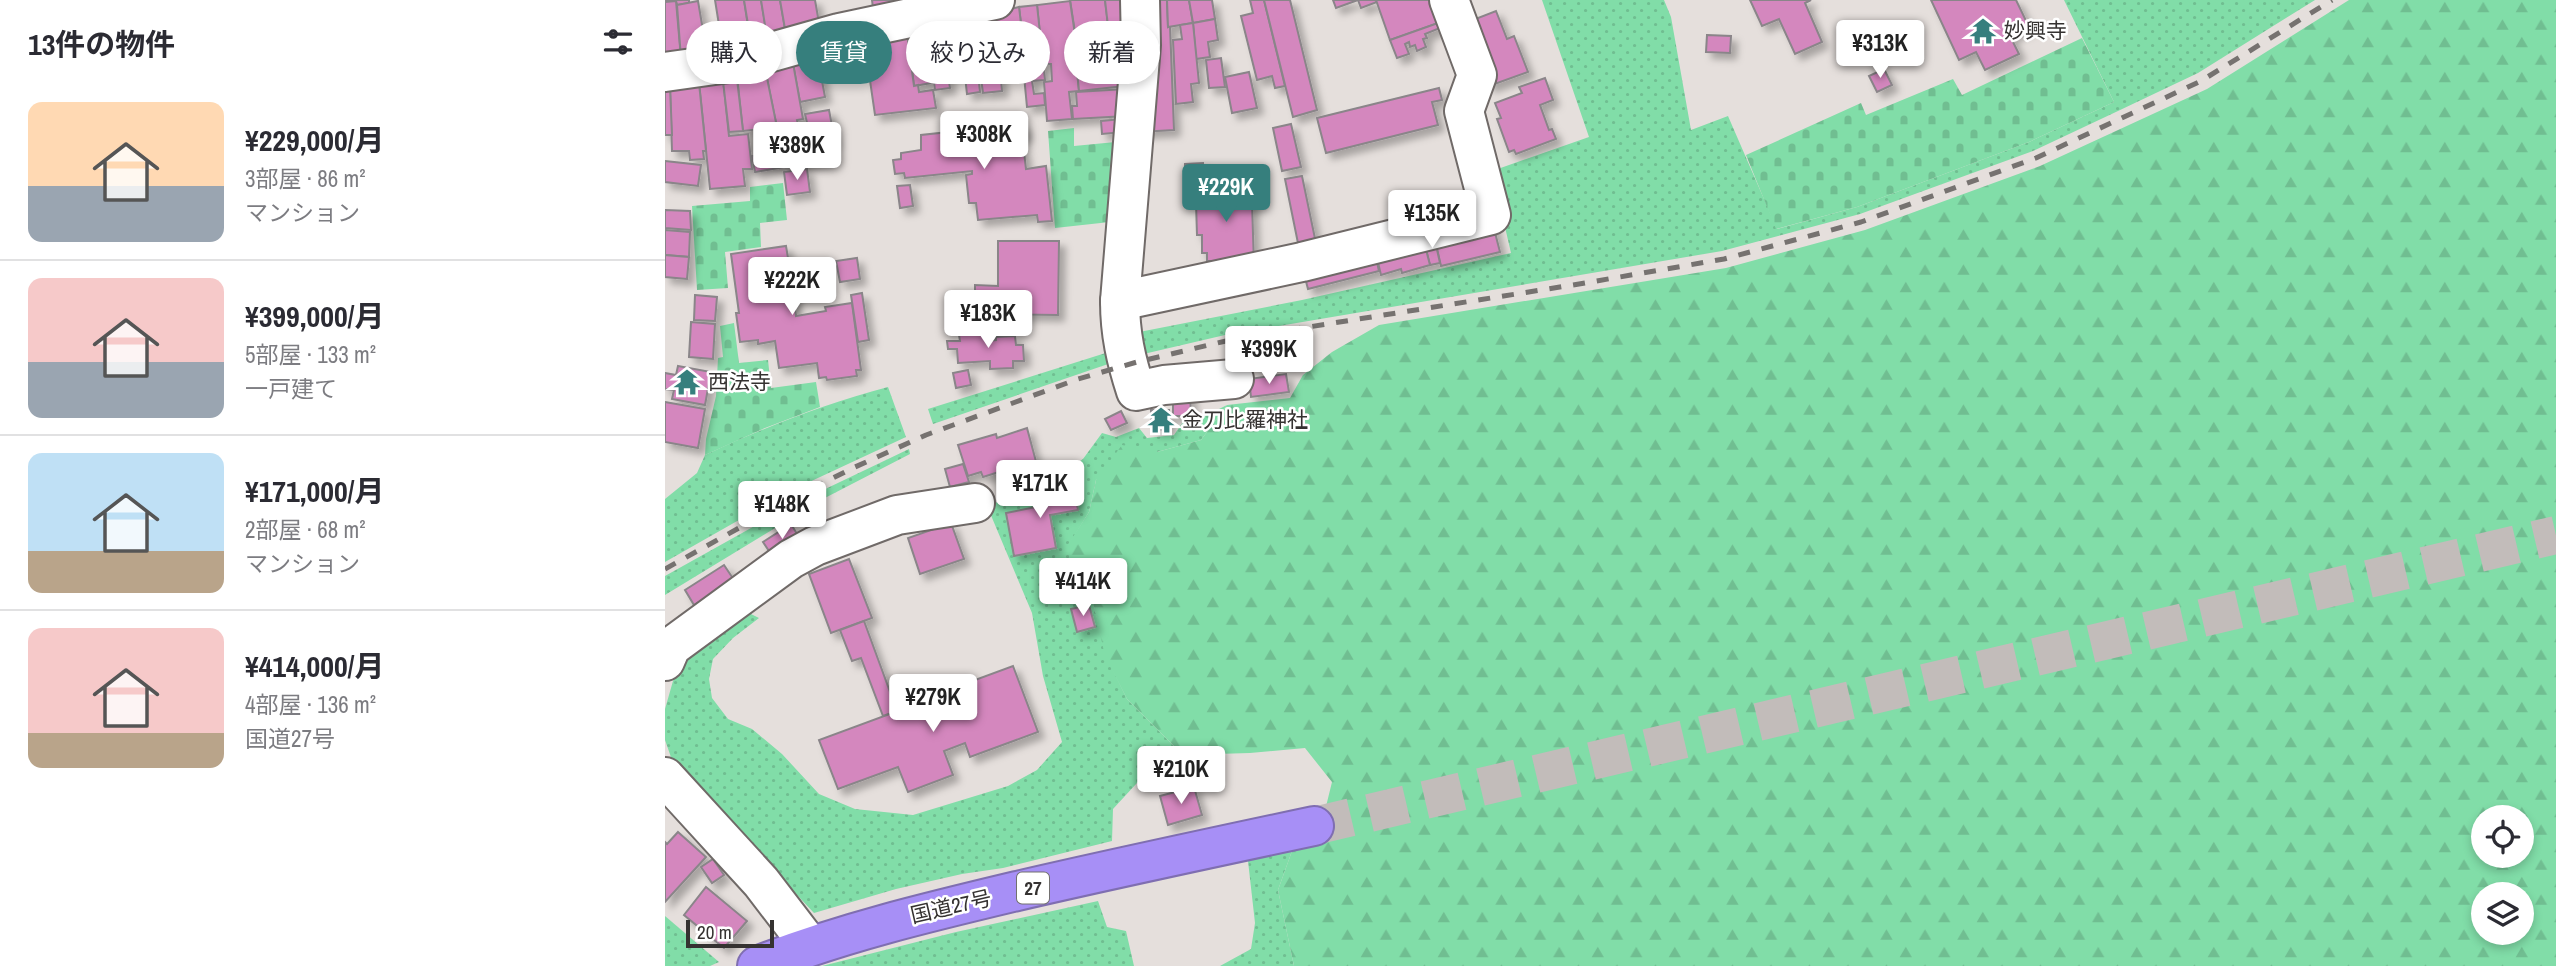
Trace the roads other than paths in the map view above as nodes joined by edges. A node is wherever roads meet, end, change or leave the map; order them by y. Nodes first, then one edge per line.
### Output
1 (995, 0) edge
2 (1140, 0) edge
3 (1449, 0) edge
4 (834, 16) edge
5 (665, 72) edge
6 (1120, 301) junction
7 (1234, 379) dead end
8 (975, 503) dead end
9 (665, 662) edge
10 (665, 776) edge
11 (1314, 827) tunnel mouth
12 (810, 946) junction
13 (757, 966) edge

1 - 4 street
2 - 6 street
3 - 6 street
4 - 5 street
6 - 7 street
8 - 9 street
10 - 12 street
11 - 12 highway, 国道27号 / 27
12 - 13 highway, 国道27号 / 27

